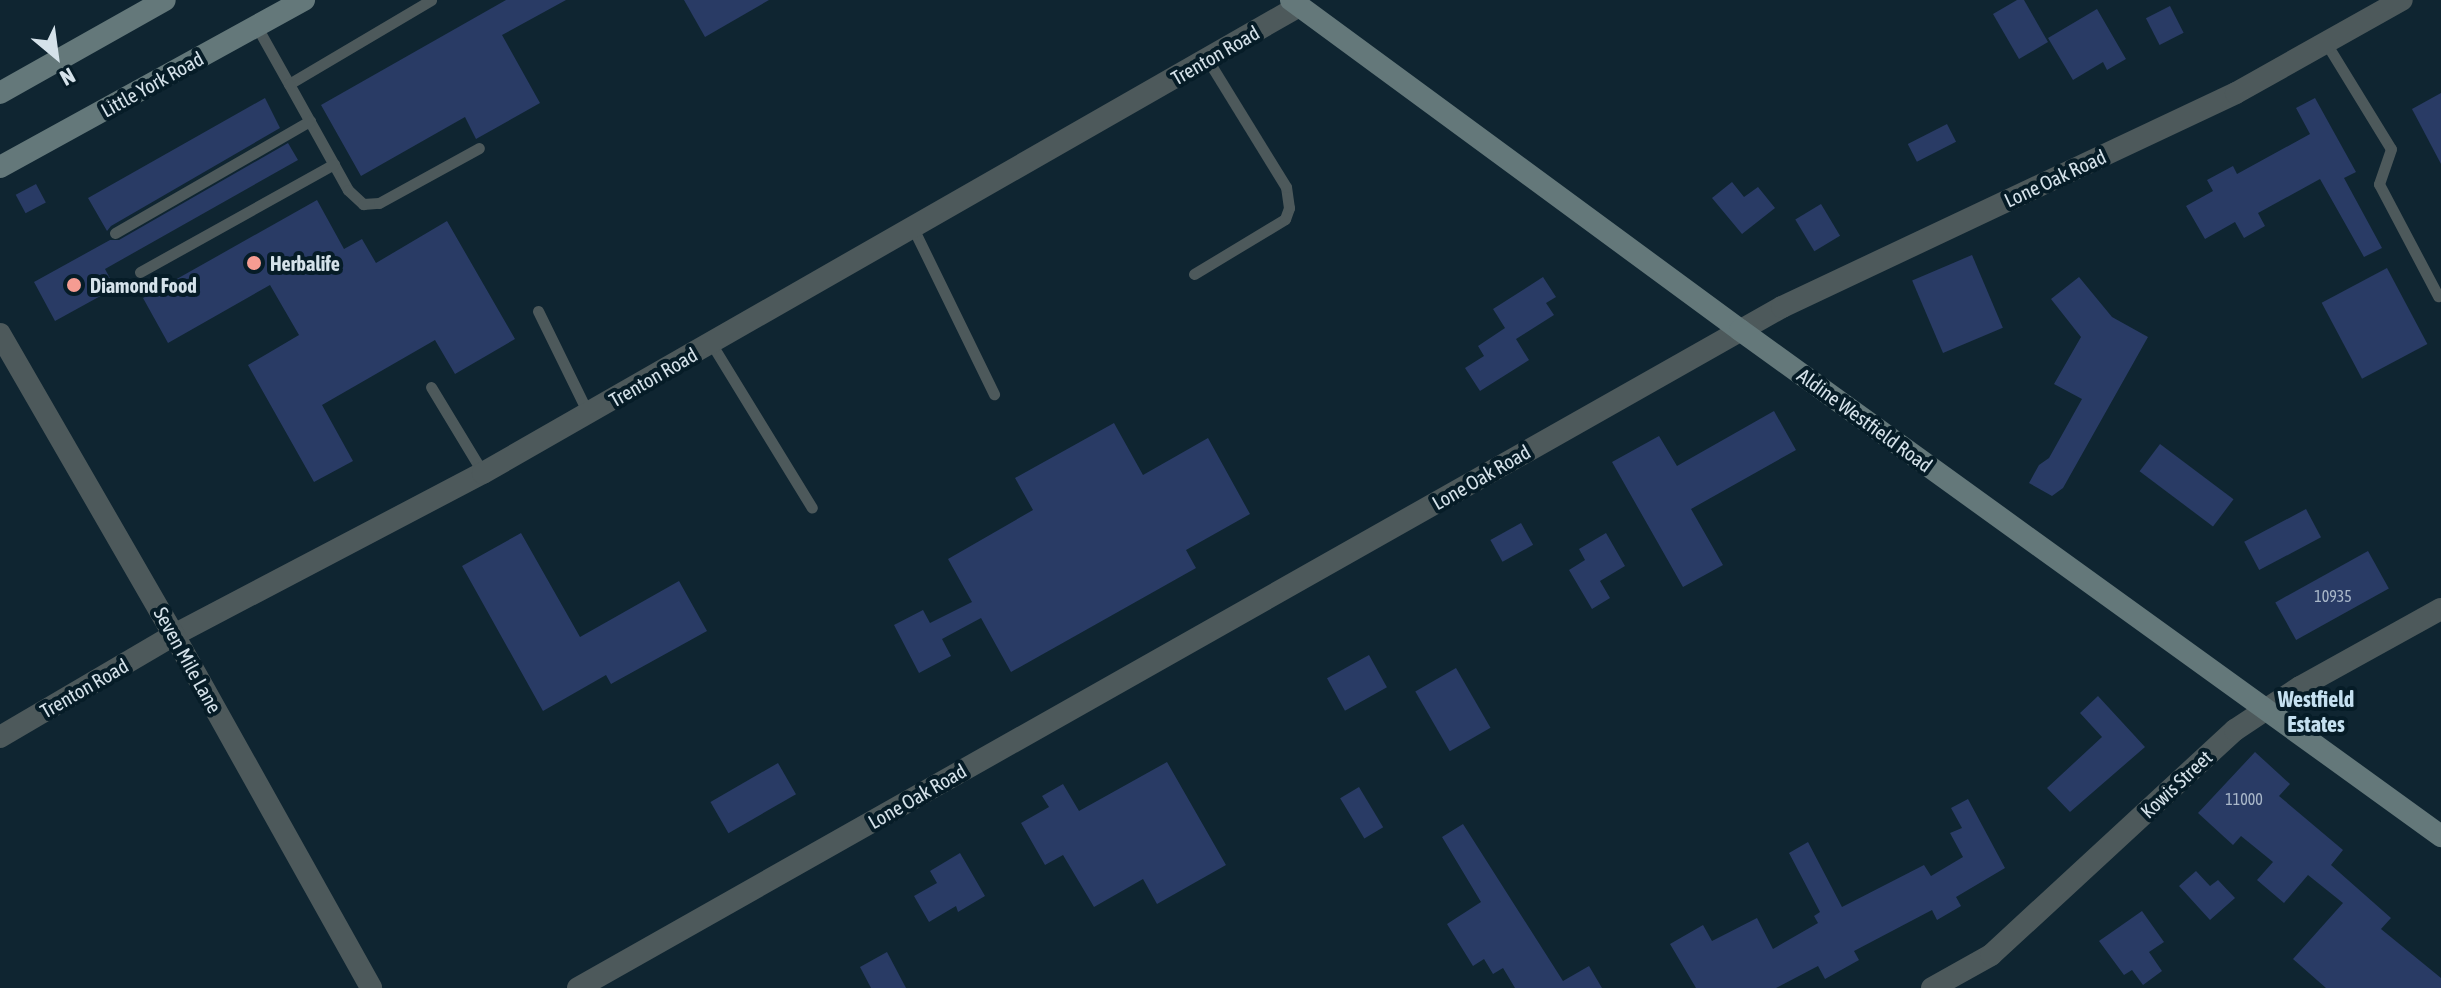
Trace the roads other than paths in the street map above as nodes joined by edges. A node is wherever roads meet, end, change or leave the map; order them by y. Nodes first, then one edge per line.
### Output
1 (165, 0) edge
2 (304, 0) edge
3 (431, 0) edge
4 (2402, 0) edge
5 (1295, 3) edge
6 (257, 27) junction
7 (2326, 43) junction
8 (1208, 60) junction
9 (289, 84) junction
10 (0, 93) edge
11 (310, 121) junction
12 (479, 148) dead end
13 (334, 164) junction
14 (0, 167) edge
15 (913, 228) junction
16 (115, 233) dead end
17 (140, 272) dead end
18 (1194, 274) dead end
19 (2438, 296) dead end
20 (538, 311) dead end
21 (1740, 330) junction
22 (0, 334) edge
23 (711, 343) junction
24 (431, 387) dead end
25 (994, 394) dead end
26 (588, 413) junction
27 (483, 473) junction
28 (812, 508) dead end
29 (2441, 609) edge
30 (174, 635) junction
31 (2263, 709) junction
32 (0, 737) edge
33 (2441, 836) edge
34 (371, 988) edge
35 (578, 988) edge
36 (1932, 988) edge

1 - 10 main road
2 - 6 main road, Little York Road
3 - 9 lane
4 - 7 street, Lone Oak Road
5 - 8 street, Trenton Road
5 - 21 main road, Aldine Westfield Road
6 - 9 lane
6 - 14 main road, Little York Road
7 - 19 lane
7 - 21 street, Lone Oak Road
8 - 15 street, Trenton Road
8 - 18 lane
9 - 11 lane
11 - 13 lane
11 - 16 lane
12 - 13 lane
13 - 17 lane
15 - 23 street, Trenton Road
15 - 25 lane
20 - 26 lane
21 - 31 main road, Aldine Westfield Road
21 - 35 street, Lone Oak Road
22 - 30 street, Seven Mile Lane
23 - 26 street, Trenton Road
23 - 28 lane
24 - 27 lane
26 - 27 street, Trenton Road
27 - 30 street, Trenton Road
29 - 31 street, Kowis Street
30 - 32 street, Trenton Road
30 - 34 street, Seven Mile Lane
31 - 33 main road, Aldine Westfield Road
31 - 36 street, Kowis Street

